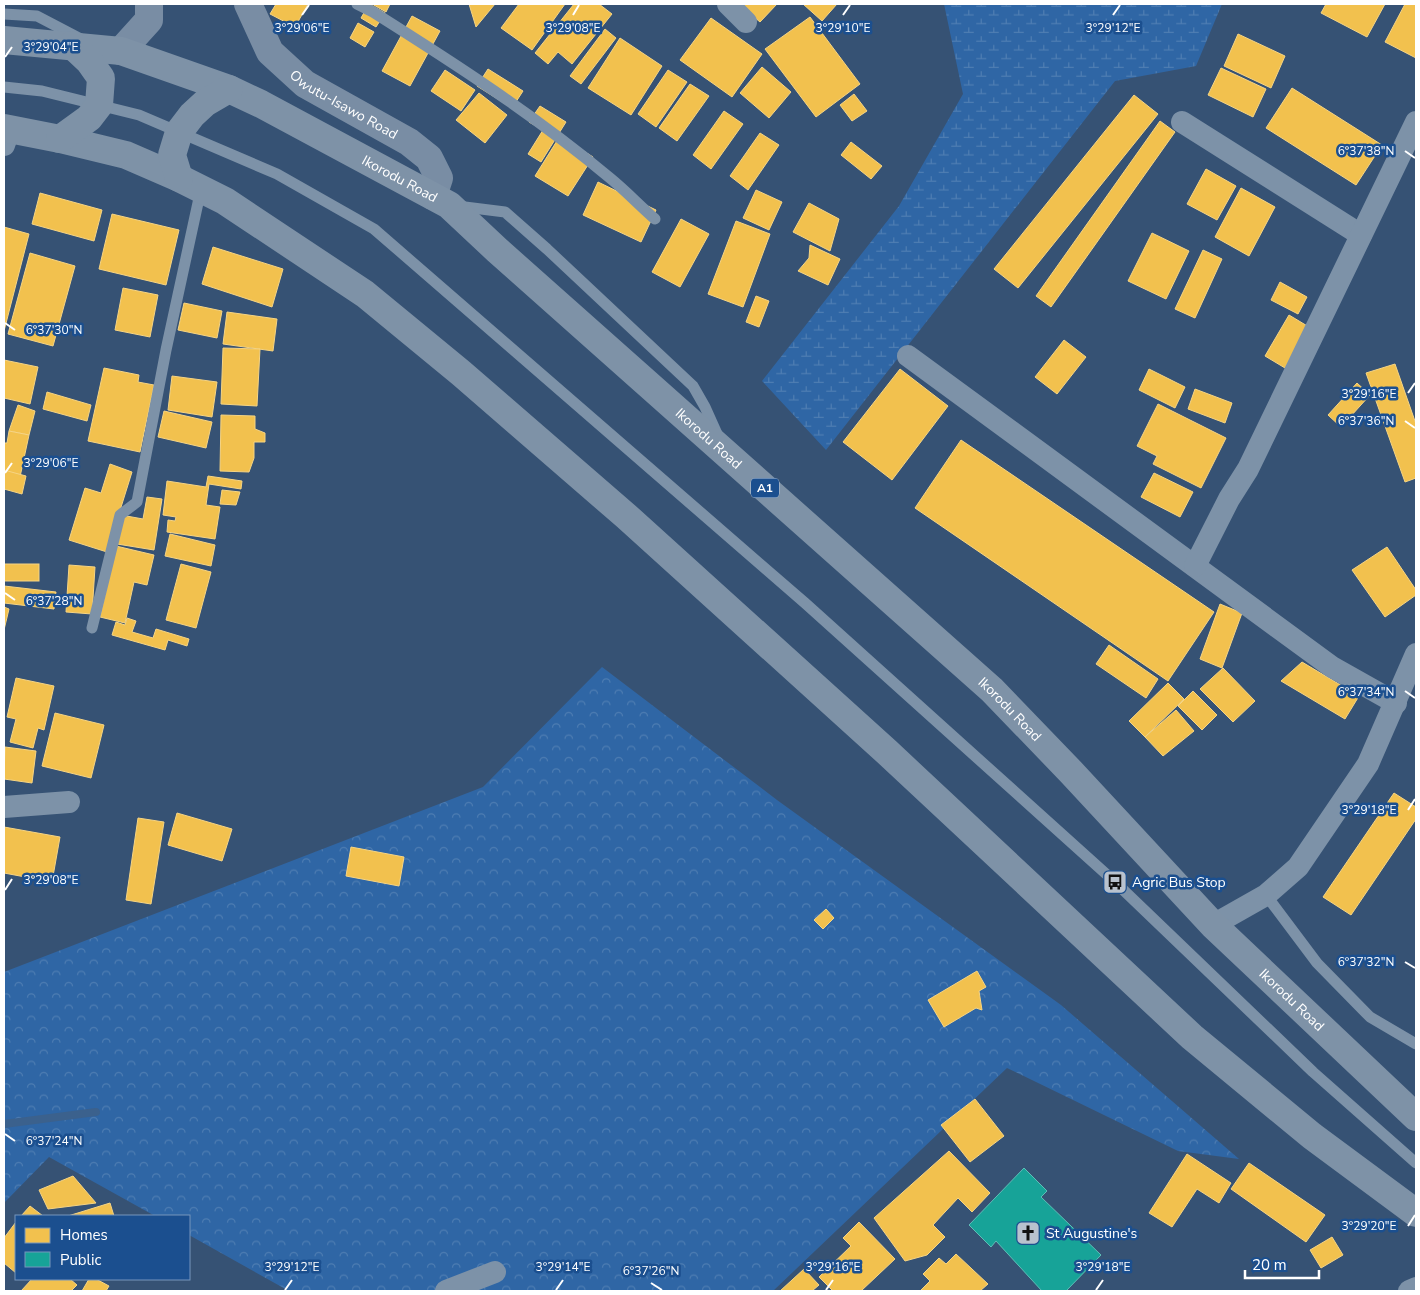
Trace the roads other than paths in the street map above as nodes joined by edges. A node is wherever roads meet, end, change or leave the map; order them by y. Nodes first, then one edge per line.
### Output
1 (149, 4) edge
2 (248, 4) edge
3 (357, 4) edge
4 (728, 4) edge
5 (4, 14) edge
6 (746, 22) dead end
7 (4, 40) edge
8 (72, 45) junction
9 (111, 50) junction
10 (4, 87) edge
11 (229, 89) junction
12 (99, 105) junction
13 (1182, 122) dead end
14 (1416, 122) edge
15 (179, 132) junction
16 (6, 134) edge
17 (60, 139) junction
18 (190, 183) junction
19 (441, 201) junction
20 (655, 219) dead end
21 (1361, 235) junction
22 (908, 356) dead end
23 (1195, 566) junction
24 (92, 628) dead end
25 (1416, 654) edge
26 (1396, 703) junction
27 (69, 802) dead end
28 (4, 807) edge
29 (1266, 895) junction
30 (1213, 925) junction
31 (1416, 1044) edge
32 (1416, 1117) edge
33 (1416, 1163) edge
34 (1416, 1213) edge
35 (495, 1272) dead end
36 (1416, 1288) edge
37 (446, 1291) edge
38 (1409, 1291) edge

1 - 9 street
2 - 19 street, Owutu-Isawo Road
3 - 20 lane
4 - 6 street
5 - 9 lane
7 - 8 highway, Ikorodu Road / A1
8 - 9 highway, Ikorodu Road / A1
8 - 12 highway
9 - 11 highway, Ikorodu Road / A1
10 - 12 lane
11 - 15 highway
11 - 19 highway, Ikorodu Road / A1
12 - 15 lane
12 - 17 highway
13 - 21 street
14 - 21 street
15 - 18 highway
15 - 33 lane
16 - 17 highway
17 - 18 highway
18 - 24 lane
18 - 34 highway
19 - 30 highway, Ikorodu Road / A1
21 - 23 street
22 - 23 street
23 - 26 street
25 - 26 street
26 - 29 street
27 - 28 street
29 - 30 street
29 - 31 lane
30 - 32 highway, Ikorodu Road / A1
35 - 37 street
36 - 38 street

